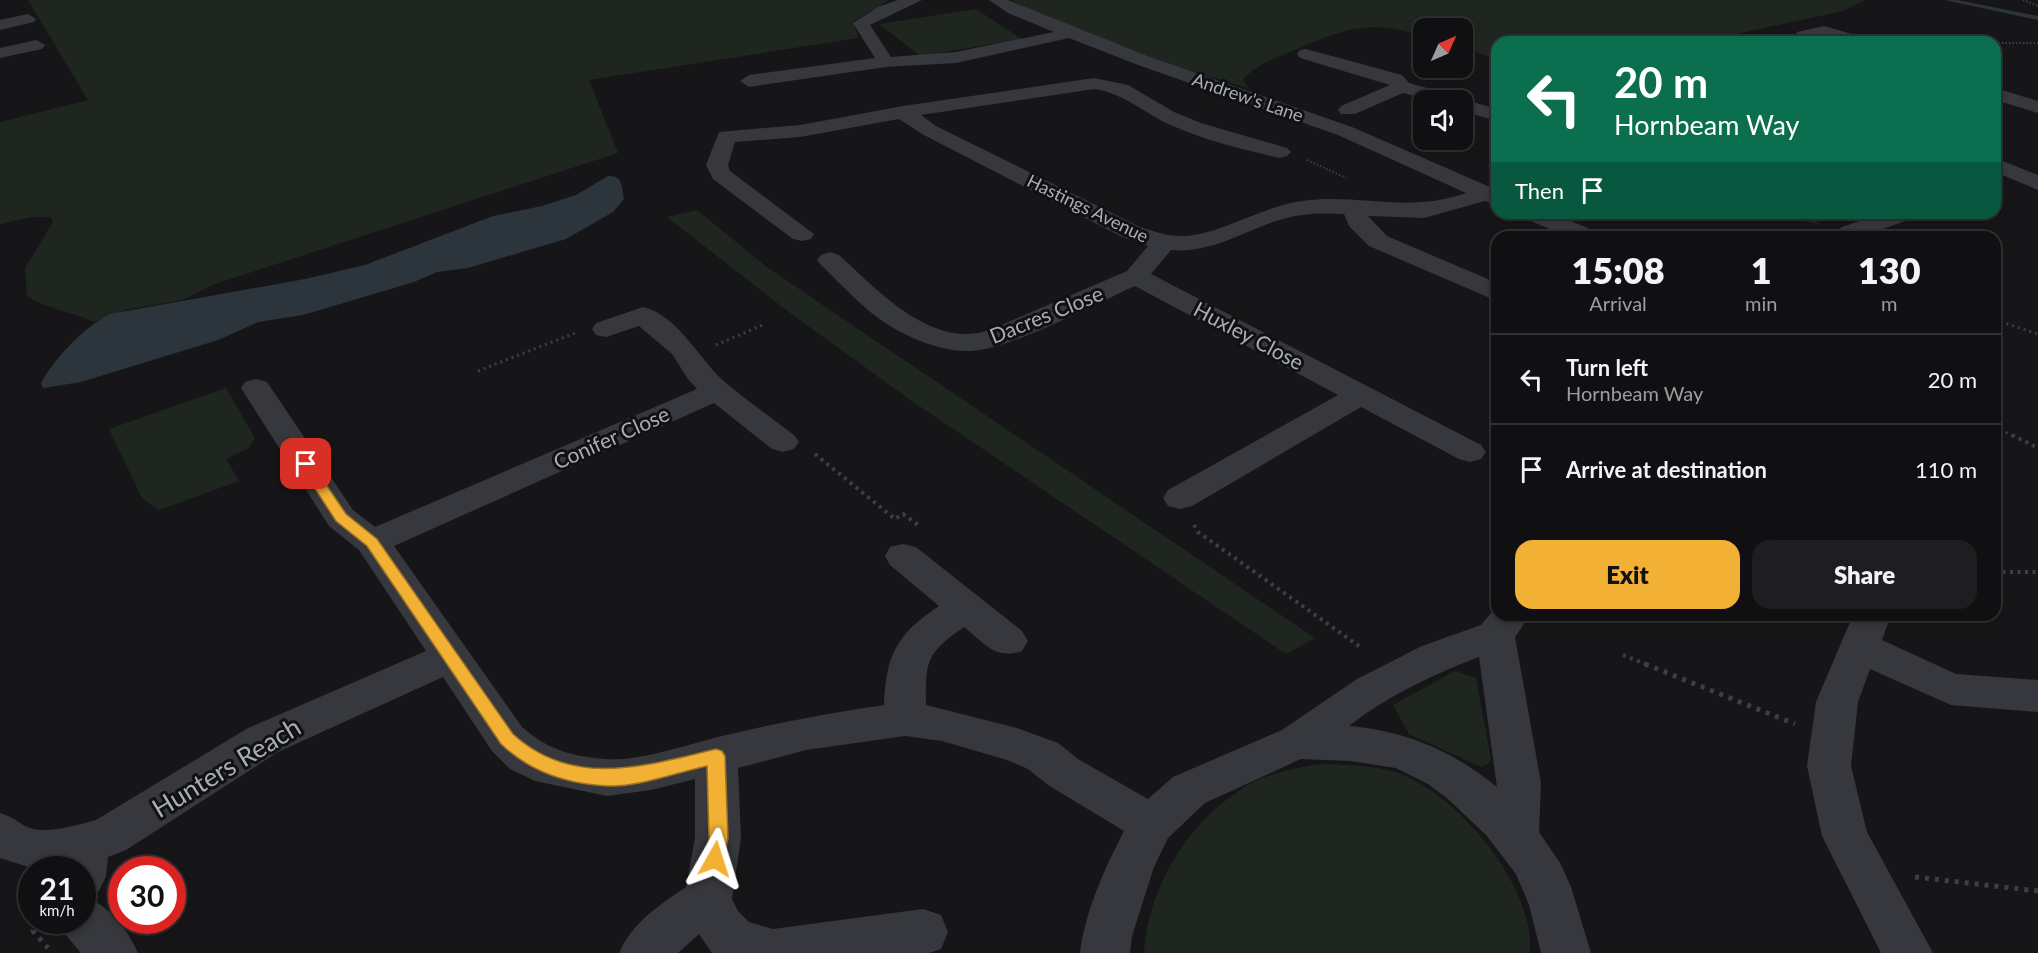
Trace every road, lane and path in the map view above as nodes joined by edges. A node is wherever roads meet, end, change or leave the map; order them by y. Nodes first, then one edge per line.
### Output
1 (914, 0) edge
2 (997, 0) edge
3 (2024, 0) edge
4 (2038, 6) edge
5 (28, 19) dead end
6 (0, 25) edge
7 (1071, 32) junction
8 (1803, 36) dead end
9 (1840, 36) edge
10 (2001, 43) edge
11 (2038, 43) edge
12 (36, 45) dead end
13 (0, 53) edge
14 (1306, 54) dead end
15 (886, 62) junction
16 (748, 81) dead end
17 (1402, 87) junction
18 (1413, 90) edge
19 (2001, 96) edge
20 (2038, 107) edge
21 (1473, 108) edge
22 (1348, 110) dead end
23 (903, 112) junction
24 (1491, 113) edge
25 (1238, 140) junction
26 (1280, 152) joint
27 (1213, 153) dead end
28 (2001, 167) edge
29 (2038, 184) edge
30 (2006, 190) dead end
31 (1491, 195) edge
32 (1355, 209) junction
33 (1381, 211) junction
34 (1546, 219) edge
35 (1889, 219) edge
36 (1574, 231) edge
37 (1854, 231) edge
38 (802, 234) dead end
39 (1164, 243) junction
40 (830, 260) dead end
41 (1136, 276) junction
42 (1491, 290) edge
43 (2001, 322) edge
44 (765, 324) dead end
45 (606, 329) joint
46 (2038, 334) edge
47 (688, 357) junction
48 (478, 371) dead end
49 (256, 388) dead end
50 (717, 391) junction
51 (1361, 394) junction
52 (2001, 430) edge
53 (783, 442) dead end
54 (2038, 448) edge
55 (1470, 452) dead end
56 (1180, 498) joint
57 (372, 542) junction
58 (903, 556) dead end
59 (2001, 572) edge
60 (2038, 572) edge
61 (964, 607) junction
62 (1503, 625) edge
63 (1865, 630) edge
64 (1008, 641) dead end
65 (1359, 646) dead end
66 (1623, 655) dead end
67 (451, 657) junction
68 (2038, 696) edge
69 (905, 719) junction
70 (1833, 739) junction
71 (1297, 741) junction
72 (716, 756) junction
73 (1152, 824) junction
74 (0, 833) edge
75 (1516, 837) junction
76 (78, 856) edge
77 (89, 856) edge
78 (1864, 869) junction
79 (2038, 891) edge
80 (708, 900) junction
81 (923, 932) dead end
82 (36, 934) edge
83 (96, 934) edge
84 (53, 953) edge
85 (113, 953) edge
86 (644, 953) edge
87 (773, 953) edge
88 (1105, 953) edge
89 (1566, 953) edge
90 (1908, 953) edge

1 - 15 street
2 - 7 street, Andrew's Lane
3 - 4 path
5 - 6 street
7 - 15 street
7 - 31 street, Andrew's Lane
8 - 9 street
10 - 11 path
12 - 13 street
14 - 17 street
15 - 16 street
17 - 18 street
17 - 22 street
19 - 20 street
21 - 24 street
23 - 25 street
23 - 38 street
23 - 39 street, Hastings Avenue
25 - 26 street
25 - 27 street
26 - 33 path
28 - 29 street
29 - 30 street
31 - 33 street, Hastings Avenue
32 - 33 street, Hastings Avenue
32 - 39 street, Hastings Avenue
32 - 42 street
34 - 36 street
35 - 37 street
39 - 41 street, Dacres Close
40 - 41 street, Dacres Close
41 - 51 street, Huxley Close
43 - 46 path
44 - 47 path
45 - 47 street
45 - 48 path
47 - 50 street
49 - 57 street
50 - 53 street
50 - 57 street, Conifer Close
51 - 55 street, Huxley Close
51 - 56 street
52 - 54 path
56 - 65 path
57 - 67 street
58 - 61 street
59 - 60 path
61 - 64 street
61 - 69 street
62 - 71 street
62 - 75 street
63 - 68 street
63 - 70 street
66 - 70 path
67 - 72 street
67 - 77 street, Hunters Reach
69 - 72 street
69 - 73 street
70 - 78 street
71 - 73 street
71 - 75 street
72 - 80 street
73 - 88 street
74 - 76 street, Hunters Reach
75 - 89 street
78 - 79 path
78 - 90 street
80 - 86 street
80 - 87 street
81 - 87 street
82 - 84 path
83 - 85 street

